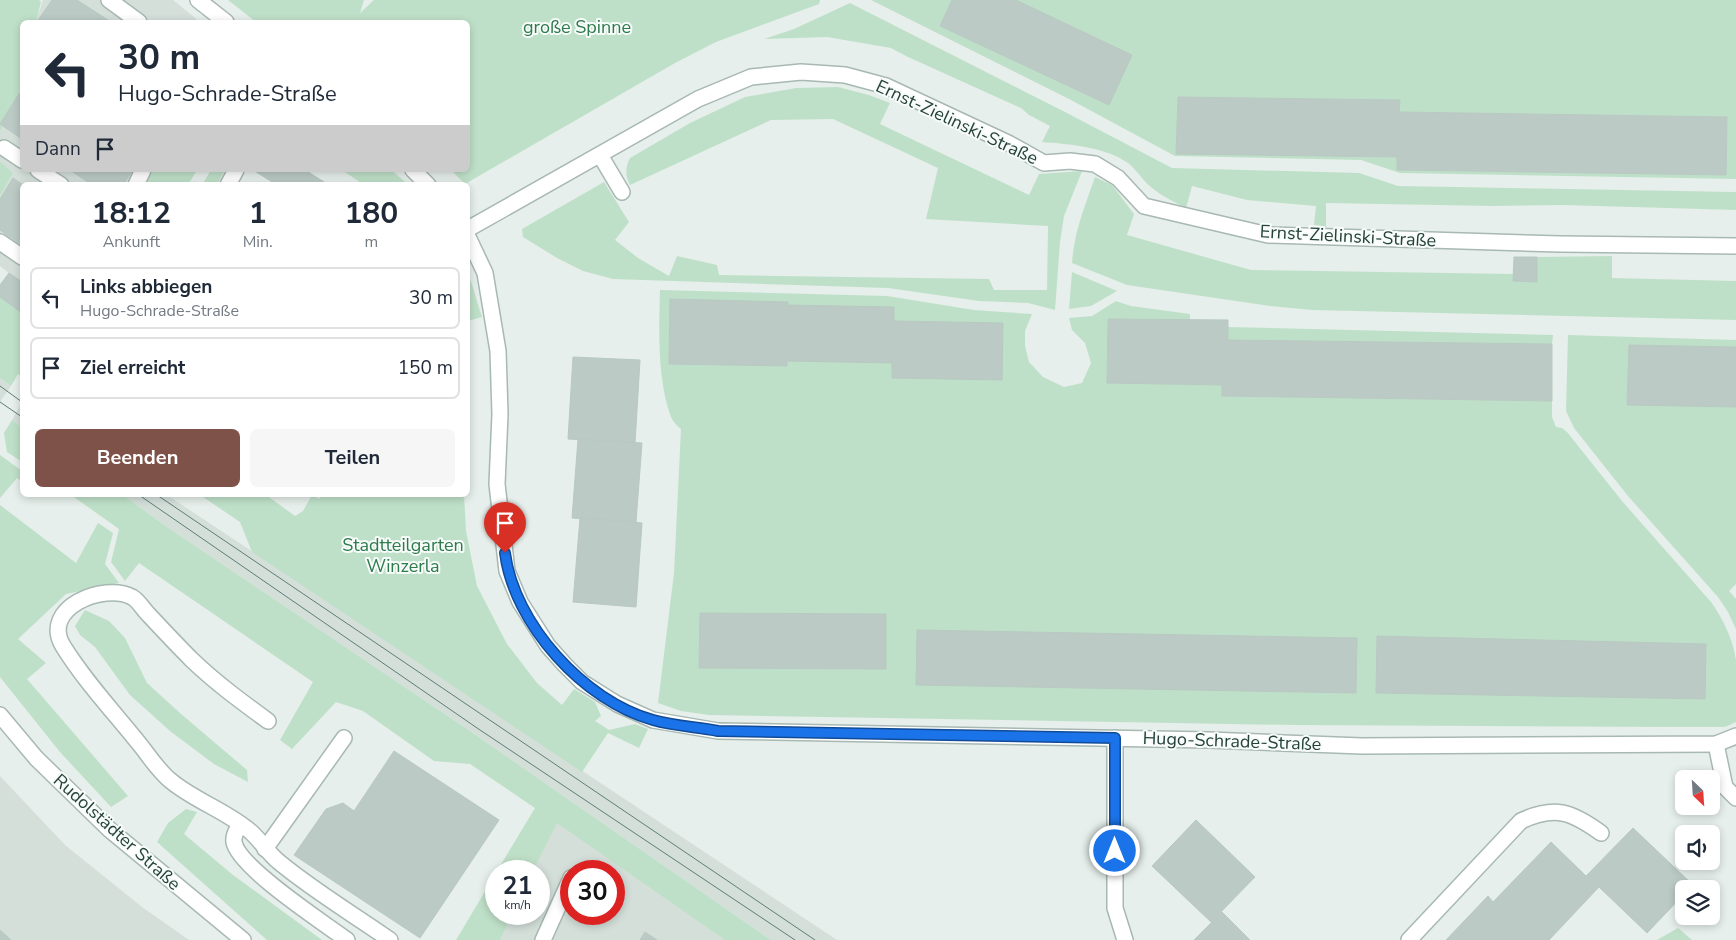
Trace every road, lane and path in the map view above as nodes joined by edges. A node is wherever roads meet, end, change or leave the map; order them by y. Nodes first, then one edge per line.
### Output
1 (109, 0) edge
2 (198, 0) edge
3 (136, 20) edge
4 (223, 20) edge
5 (4, 148) dead end
6 (600, 155) junction
7 (20, 159) edge
8 (41, 172) edge
9 (415, 172) edge
10 (56, 182) edge
11 (425, 182) edge
12 (622, 192) dead end
13 (470, 228) edge
14 (470, 240) edge
15 (0, 242) edge
16 (1736, 246) edge
17 (20, 256) edge
18 (0, 715) edge
19 (268, 721) dead end
20 (1736, 736) edge
21 (344, 738) dead end
22 (1115, 738) junction
23 (1716, 744) junction
24 (1736, 798) edge
25 (240, 824) junction
26 (1601, 833) dead end
27 (265, 849) junction
28 (560, 902) edge
29 (243, 940) edge
30 (347, 940) edge
31 (390, 940) edge
32 (543, 940) edge
33 (1125, 940) edge
34 (1409, 940) edge

1 - 3 street
2 - 4 street
5 - 7 street
6 - 12 street
6 - 13 street, Ernst-Zielinski-Straße
6 - 16 street, Ernst-Zielinski-Straße
8 - 10 street
9 - 11 street
14 - 22 street, Hugo-Schrade-Straße
15 - 17 street
18 - 29 street, Rudolstädter Straße
19 - 25 street
20 - 23 street, Hugo-Schrade-Straße
21 - 27 street
22 - 23 street, Hugo-Schrade-Straße
22 - 33 street
23 - 24 street
25 - 27 street
25 - 30 street
26 - 34 street
27 - 31 street
28 - 32 street

